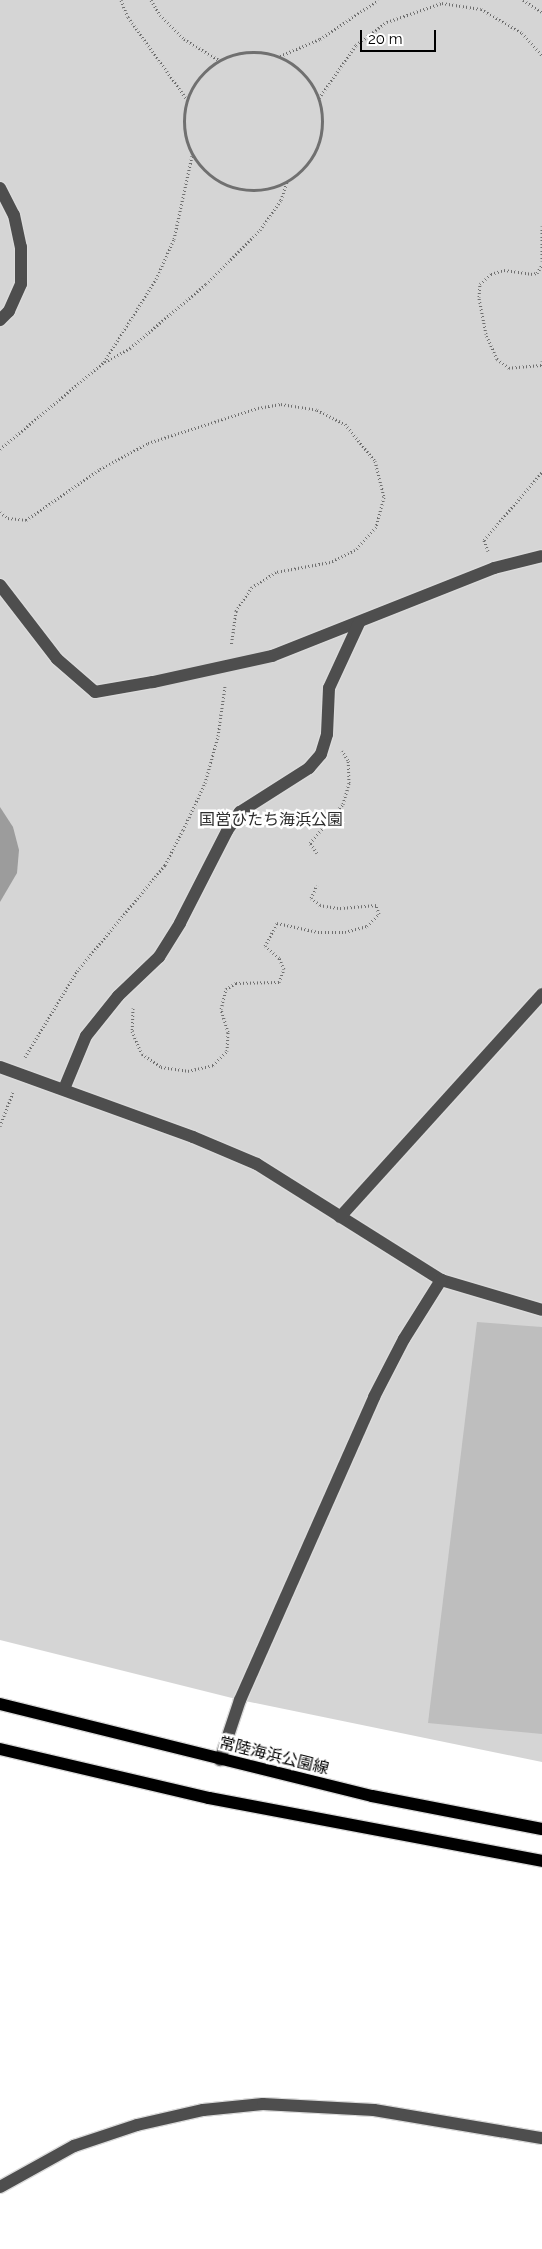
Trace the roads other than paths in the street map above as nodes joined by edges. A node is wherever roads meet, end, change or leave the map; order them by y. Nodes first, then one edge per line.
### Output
1 (0, 188) edge
2 (0, 320) edge
3 (542, 556) edge
4 (0, 585) edge
5 (359, 623) junction
6 (542, 994) edge
7 (0, 1066) edge
8 (64, 1089) junction
9 (340, 1217) junction
10 (441, 1280) junction
11 (542, 1310) edge
12 (0, 1704) edge
13 (0, 1749) edge
14 (220, 1760) junction
15 (542, 1829) edge
16 (542, 1861) edge
17 (542, 2138) edge
18 (0, 2187) edge

1 - 2 street
3 - 5 street
4 - 5 street, bridge
5 - 8 street
6 - 9 street
7 - 8 street
8 - 9 street
9 - 10 street
10 - 11 street
10 - 14 street
12 - 14 main road, 常陸海浜公園線
13 - 16 main road
14 - 15 main road, 常陸海浜公園線
17 - 18 street

